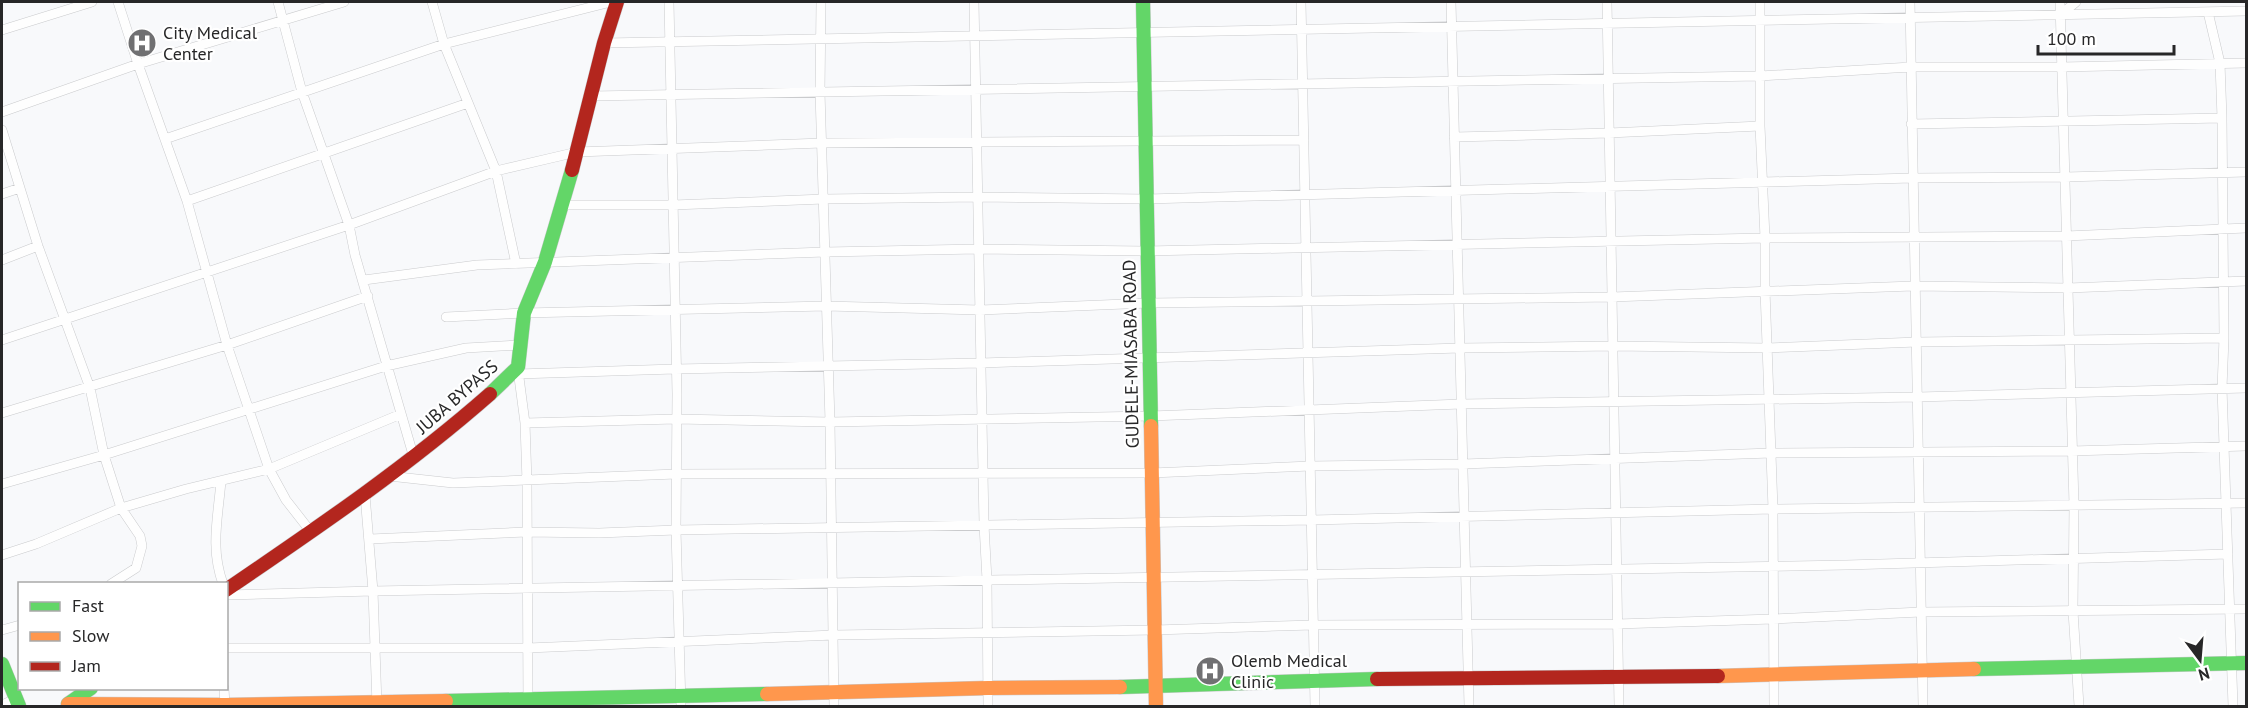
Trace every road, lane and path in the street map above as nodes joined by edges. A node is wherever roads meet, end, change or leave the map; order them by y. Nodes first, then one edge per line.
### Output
1 (92, 2) edge
2 (118, 2) edge
3 (278, 2) edge
4 (344, 2) edge
5 (432, 2) edge
6 (611, 2) edge
7 (617, 2) edge
8 (669, 2) edge
9 (821, 2) edge
10 (974, 2) edge
11 (1143, 2) edge
12 (1301, 2) edge
13 (1451, 2) edge
14 (1607, 2) edge
15 (1760, 2) edge
16 (1910, 2) edge
17 (2060, 2) edge
18 (2076, 2) edge
19 (2247, 11) edge
20 (2208, 12) junction
21 (2060, 15) junction
22 (1910, 18) junction
23 (1761, 20) junction
24 (283, 21) junction
25 (1607, 23) junction
26 (1452, 26) junction
27 (1302, 28) junction
28 (2, 30) edge
29 (1144, 31) junction
30 (974, 34) junction
31 (820, 37) junction
32 (604, 42) junction
33 (671, 42) junction
34 (444, 44) junction
35 (2220, 63) junction
36 (2247, 63) edge
37 (138, 64) junction
38 (1911, 67) junction
39 (2061, 68) junction
40 (1760, 76) junction
41 (1608, 78) junction
42 (1453, 81) junction
43 (1303, 83) junction
44 (1145, 86) junction
45 (975, 89) junction
46 (302, 92) junction
47 (820, 92) junction
48 (671, 94) junction
49 (591, 96) junction
50 (468, 103) junction
51 (2, 112) edge
52 (2222, 118) junction
53 (2063, 121) junction
54 (1911, 124) junction
55 (1760, 126) junction
56 (2, 130) edge
57 (1609, 133) junction
58 (1454, 137) junction
59 (165, 139) junction
60 (1304, 140) junction
61 (1146, 142) junction
62 (822, 143) junction
63 (976, 143) junction
64 (672, 149) junction
65 (323, 152) junction
66 (577, 152) junction
67 (496, 171) junction
68 (2247, 172) edge
69 (2222, 173) junction
70 (2065, 177) junction
71 (1912, 178) junction
72 (1763, 182) junction
73 (1610, 187) junction
74 (20, 188) junction
75 (1456, 191) junction
76 (2, 194) edge
77 (1305, 195) junction
78 (978, 197) junction
79 (1147, 199) junction
80 (824, 200) junction
81 (187, 201) junction
82 (561, 205) junction
83 (673, 206) junction
84 (349, 225) junction
85 (2247, 228) edge
86 (2223, 229) junction
87 (1914, 236) junction
88 (2066, 236) junction
89 (1765, 238) junction
90 (1611, 242) junction
91 (1457, 243) junction
92 (38, 246) junction
93 (1306, 248) junction
94 (978, 249) junction
95 (1146, 251) junction
96 (825, 252) junction
97 (674, 258) junction
98 (2, 260) edge
99 (545, 262) junction
100 (516, 264) junction
101 (206, 272) junction
102 (364, 280) junction
103 (2223, 281) junction
104 (2247, 281) edge
105 (1913, 286) junction
106 (2068, 288) junction
107 (1765, 290) junction
108 (368, 296) junction
109 (1458, 297) junction
110 (1612, 297) junction
111 (1307, 301) junction
112 (1149, 303) junction
113 (826, 306) junction
114 (675, 310) junction
115 (980, 310) junction
116 (524, 313) junction
117 (446, 317) dead end
118 (65, 318) junction
119 (2224, 338) junction
120 (2, 340) edge
121 (2068, 340) junction
122 (1917, 342) junction
123 (227, 345) junction
124 (519, 345) junction
125 (1613, 346) junction
126 (1460, 348) junction
127 (1767, 348) junction
128 (1308, 352) junction
129 (1150, 357) junction
130 (981, 363) junction
131 (386, 366) junction
132 (829, 366) junction
133 (675, 369) junction
134 (518, 370) junction
135 (90, 388) junction
136 (2222, 388) junction
137 (2247, 388) edge
138 (2070, 392) junction
139 (1918, 397) junction
140 (1768, 400) junction
141 (1614, 402) junction
142 (1461, 404) junction
143 (249, 409) junction
144 (1309, 409) junction
145 (2, 413) edge
146 (401, 414) junction
147 (1151, 416) junction
148 (982, 418) junction
149 (676, 419) junction
150 (830, 422) junction
151 (525, 423) junction
152 (2247, 446) edge
153 (2224, 447) junction
154 (1918, 451) junction
155 (2071, 451) junction
156 (1771, 453) junction
157 (105, 455) junction
158 (414, 458) junction
159 (1614, 459) junction
160 (1462, 464) junction
161 (1310, 466) junction
162 (269, 469) junction
163 (830, 472) junction
164 (1152, 473) junction
165 (676, 474) junction
166 (983, 474) junction
167 (389, 476) junction
168 (220, 481) junction
169 (527, 482) junction
170 (2, 484) edge
171 (365, 495) junction
172 (2247, 502) edge
173 (2226, 503) junction
174 (2074, 505) junction
175 (1919, 507) junction
176 (121, 508) junction
177 (1773, 509) junction
178 (1615, 513) junction
179 (1464, 517) junction
180 (1311, 520) junction
181 (1153, 523) junction
182 (984, 525) junction
183 (831, 528) junction
184 (676, 530) junction
185 (311, 532) junction
186 (527, 532) junction
187 (370, 539) junction
188 (2228, 554) junction
189 (2, 555) edge
190 (2073, 559) junction
191 (1920, 563) junction
192 (1774, 566) junction
193 (1616, 569) junction
194 (1465, 571) junction
195 (1312, 574) junction
196 (1154, 577) junction
197 (987, 580) junction
198 (114, 582) edge
199 (222, 582) edge
200 (832, 583) junction
201 (678, 585) junction
202 (228, 589) edge
203 (527, 589) junction
204 (373, 591) junction
205 (228, 595) edge
206 (2247, 609) edge
207 (2230, 610) junction
208 (2073, 611) junction
209 (1921, 612) junction
210 (1773, 619) junction
211 (1467, 624) junction
212 (1617, 624) junction
213 (1313, 625) junction
214 (18, 626) edge
215 (2, 630) edge
216 (1155, 630) junction
217 (987, 633) junction
218 (834, 635) junction
219 (679, 641) junction
220 (376, 647) junction
221 (228, 648) edge
222 (528, 648) junction
223 (2247, 663) edge
224 (2, 664) edge
225 (2232, 664) junction
226 (2077, 668) junction
227 (1922, 671) junction
228 (1775, 674) junction
229 (1618, 678) junction
230 (1468, 679) junction
231 (1315, 682) junction
232 (1156, 687) junction
233 (988, 688) junction
234 (88, 690) edge
235 (224, 690) edge
236 (833, 692) junction
237 (681, 701) edge
238 (528, 702) edge
239 (17, 703) edge
240 (376, 704) edge
241 (2, 705) edge
242 (66, 705) edge
243 (225, 706) edge
244 (834, 706) edge
245 (988, 706) edge
246 (1156, 706) edge
247 (1315, 706) edge
248 (1468, 706) edge
249 (1619, 706) edge
250 (1774, 706) edge
251 (1923, 706) edge
252 (2079, 706) edge
253 (2233, 706) edge

1 - 28 street
2 - 37 street
3 - 24 street
4 - 24 street
5 - 34 street
6 - 34 street
7 - 32 street, JUBA BYPASS
8 - 33 street
9 - 31 street
10 - 30 street
11 - 29 street, GUDELE-MIASABA ROAD
12 - 27 street
13 - 26 street
14 - 25 street
15 - 23 street
16 - 22 street
17 - 21 street
18 - 21 street
19 - 20 street
20 - 21 street
20 - 35 street
21 - 22 street
21 - 39 street
22 - 23 street
22 - 38 street
23 - 25 street
23 - 40 street
24 - 37 street
24 - 46 street
25 - 26 street
25 - 41 street
26 - 27 street
26 - 42 street
27 - 29 street
27 - 43 street
29 - 30 street
29 - 44 street, GUDELE-MIASABA ROAD
30 - 31 street
30 - 45 street
31 - 33 street
31 - 47 street
32 - 33 street
32 - 49 street, JUBA BYPASS
33 - 48 street
34 - 46 street
34 - 50 street
35 - 36 street
35 - 39 street
35 - 52 street
37 - 51 street
37 - 59 street
38 - 39 street
38 - 40 street
38 - 54 street
39 - 53 street
40 - 41 street
40 - 55 street
41 - 42 street
41 - 57 street
42 - 43 street
42 - 58 street
43 - 44 street
43 - 60 street
44 - 45 street
44 - 61 street, GUDELE-MIASABA ROAD
45 - 47 street
45 - 63 street
46 - 59 street
46 - 65 street
47 - 48 street
47 - 62 street
48 - 49 street
48 - 64 street
49 - 66 street, JUBA BYPASS
50 - 65 street
50 - 67 street
52 - 53 street
52 - 69 street
53 - 54 street
53 - 70 street
54 - 71 street
55 - 57 street
55 - 72 street
56 - 74 street
57 - 58 street
57 - 73 street
58 - 75 street
59 - 81 street
60 - 61 street
60 - 77 street
61 - 63 street
61 - 79 street, GUDELE-MIASABA ROAD
62 - 63 street
62 - 64 street
62 - 80 street
63 - 78 street
64 - 66 street
64 - 83 street
65 - 81 street
65 - 84 street
66 - 67 street
66 - 82 street, JUBA BYPASS
67 - 84 street
67 - 100 street
68 - 69 street
69 - 70 street
69 - 86 street
70 - 71 street
70 - 88 street
71 - 72 street
71 - 87 street
72 - 73 street
72 - 89 street
73 - 75 street
73 - 90 street
74 - 76 street
74 - 92 street
75 - 77 street
75 - 91 street
77 - 79 street
77 - 93 street
78 - 79 street
78 - 80 street
78 - 94 street
79 - 95 street, GUDELE-MIASABA ROAD
80 - 83 street
80 - 96 street
81 - 101 street
82 - 83 street
82 - 99 street, JUBA BYPASS
83 - 97 street
84 - 101 street
84 - 102 street
85 - 86 street
86 - 88 street
86 - 103 street
87 - 88 street
87 - 89 street
87 - 105 street
88 - 106 street
89 - 90 street
89 - 107 street
90 - 91 street
90 - 110 street
91 - 93 street
91 - 109 street
92 - 98 street
92 - 118 street
93 - 95 street
93 - 111 street
94 - 95 street
94 - 96 street
94 - 115 street
95 - 112 street, GUDELE-MIASABA ROAD
96 - 97 street
96 - 113 street
97 - 99 street
97 - 114 street
99 - 100 street
99 - 116 street, JUBA BYPASS
100 - 102 street
101 - 118 street
101 - 123 street
102 - 108 street
103 - 104 street
103 - 106 street
103 - 119 street
105 - 106 street
105 - 107 street
105 - 122 street
106 - 121 street
107 - 110 street
107 - 127 street
108 - 123 street
108 - 131 street
109 - 110 street
109 - 111 street
109 - 126 street
110 - 125 street
111 - 112 street
111 - 128 street
112 - 115 street
112 - 129 street, GUDELE-MIASABA ROAD
113 - 114 street
113 - 115 street
113 - 132 street
114 - 116 street
114 - 133 street
115 - 130 street
116 - 117 street
116 - 124 street, JUBA BYPASS
118 - 120 street
118 - 135 street
119 - 121 street
119 - 136 street
121 - 122 street
121 - 138 street
122 - 127 street
122 - 139 street
123 - 135 street
123 - 143 street
124 - 131 street
124 - 134 street, JUBA BYPASS
125 - 126 street
125 - 127 street
125 - 141 street
126 - 128 street
126 - 142 street
127 - 140 street
128 - 129 street
128 - 144 street
129 - 130 street
129 - 147 street, GUDELE-MIASABA ROAD
130 - 132 street
130 - 148 street
131 - 143 street
131 - 146 street
132 - 133 street
132 - 150 street
133 - 134 street
133 - 149 street
134 - 151 street
134 - 158 street, JUBA BYPASS
135 - 145 street
135 - 157 street
136 - 137 street
136 - 138 street
136 - 153 street
138 - 139 street
138 - 155 street
139 - 140 street
139 - 154 street
140 - 141 street
140 - 156 street
141 - 142 street
141 - 159 street
142 - 144 street
142 - 160 street
143 - 157 street
143 - 162 street
144 - 147 street
144 - 161 street
146 - 158 street
146 - 162 street
147 - 148 street
147 - 164 street, GUDELE-MIASABA ROAD
148 - 150 street
148 - 166 street
149 - 150 street
149 - 151 street
149 - 165 street
150 - 163 street
151 - 169 street
152 - 153 street
153 - 155 street
153 - 173 street
154 - 155 street
154 - 156 street
154 - 175 street
155 - 174 street
156 - 159 street
156 - 177 street
157 - 170 street
157 - 176 street
158 - 167 street, JUBA BYPASS
159 - 160 street
159 - 178 street
160 - 161 street
160 - 179 street
161 - 164 street
161 - 180 street
162 - 168 street
162 - 185 street
163 - 165 street
163 - 166 street
163 - 183 street
164 - 166 street
164 - 181 street, GUDELE-MIASABA ROAD
165 - 169 street
165 - 184 street
166 - 182 street
167 - 169 street
167 - 171 street, JUBA BYPASS
168 - 176 street
168 - 199 street
169 - 186 street
171 - 185 street, JUBA BYPASS
171 - 187 street
172 - 173 street
173 - 174 street
173 - 188 street
174 - 175 street
174 - 190 street
175 - 177 street
175 - 191 street
176 - 189 street
176 - 198 street
177 - 178 street
177 - 192 street
178 - 179 street
178 - 193 street
179 - 180 street
179 - 194 street
180 - 181 street
180 - 195 street
181 - 182 street
181 - 196 street, GUDELE-MIASABA ROAD
182 - 183 street
182 - 197 street
183 - 184 street
183 - 200 street
184 - 186 street
184 - 201 street
185 - 202 street, JUBA BYPASS
186 - 187 street
186 - 203 street
187 - 204 street
188 - 190 street
188 - 207 street
190 - 191 street
190 - 208 street
191 - 192 street
191 - 209 street
192 - 193 street
192 - 210 street
193 - 194 street
193 - 212 street
194 - 195 street
194 - 211 street
195 - 196 street
195 - 213 street
196 - 197 street
196 - 216 street, GUDELE-MIASABA ROAD
197 - 200 street
197 - 217 street
200 - 201 street
200 - 218 street
201 - 203 street
201 - 219 street
203 - 204 street
203 - 222 street
204 - 205 street
204 - 220 street
206 - 207 street
207 - 208 street
207 - 225 street
208 - 209 street
208 - 226 street
209 - 210 street
209 - 227 street
210 - 212 street
210 - 228 street
211 - 212 street
211 - 213 street
211 - 230 street
212 - 229 street
213 - 216 street
213 - 231 street
214 - 215 street
216 - 217 street
216 - 232 street, GUDELE-MIASABA ROAD
217 - 218 street
217 - 233 street
218 - 219 street
218 - 236 street
219 - 222 street
219 - 237 street
220 - 221 street
220 - 222 street
220 - 240 street
222 - 238 street
223 - 225 street
224 - 239 street
225 - 226 street
225 - 253 street
226 - 227 street
226 - 252 street
227 - 228 street
227 - 251 street
228 - 229 street
228 - 250 street
229 - 230 street
229 - 249 street
230 - 231 street
230 - 248 street
231 - 232 street
231 - 247 street
232 - 233 street
232 - 246 street, GUDELE-MIASABA ROAD
233 - 236 street
233 - 245 street
234 - 242 street
235 - 243 street
236 - 237 street
236 - 244 street
237 - 238 street
238 - 240 street
239 - 241 street
240 - 243 street
242 - 243 street

